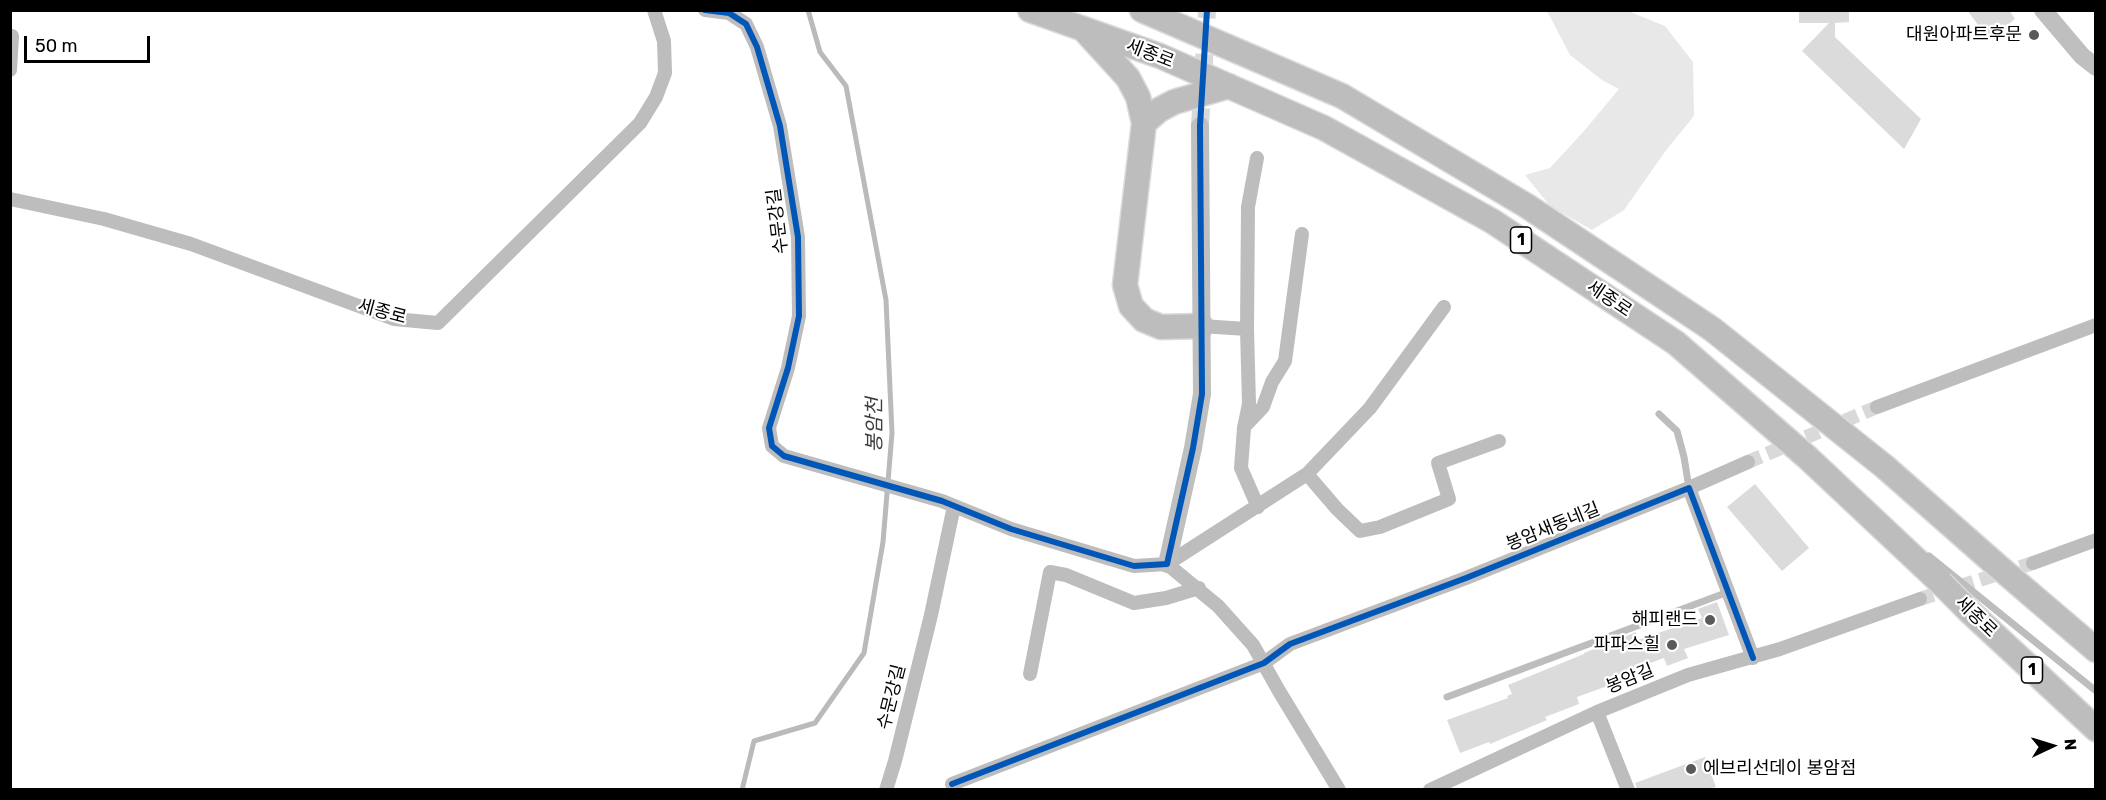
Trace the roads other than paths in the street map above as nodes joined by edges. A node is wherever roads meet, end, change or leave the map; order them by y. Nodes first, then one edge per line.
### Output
1 (654, 10) edge
2 (705, 10) edge
3 (1030, 10) edge
4 (1142, 10) edge
5 (2043, 10) edge
6 (1182, 20) edge
7 (1085, 30) junction
8 (10, 36) edge
9 (2096, 67) edge
10 (10, 69) edge
11 (1229, 86) junction
12 (1144, 123) junction
13 (1200, 126) tunnel mouth
14 (1257, 158) dead end
15 (10, 199) edge
16 (1302, 234) dead end
17 (1444, 307) dead end
18 (2096, 325) edge
19 (1201, 327) junction
20 (1247, 329) junction
21 (1877, 407) tunnel mouth
22 (1659, 414) dead end
23 (1244, 428) junction
24 (1499, 441) dead end
25 (1808, 458) junction
26 (1748, 462) tunnel mouth
27 (1307, 474) junction
28 (1689, 488) junction
29 (948, 503) junction
30 (1258, 507) junction
31 (1892, 525) dead end
32 (2096, 540) edge
33 (1919, 548) dead end
34 (2033, 563) tunnel mouth
35 (1167, 564) junction
36 (1199, 588) junction
37 (1728, 592) junction
38 (1920, 599) tunnel mouth
39 (2096, 650) edge
40 (1753, 658) junction
41 (1264, 663) junction
42 (1030, 674) dead end
43 (2096, 691) edge
44 (1447, 697) dead end
45 (1597, 712) junction
46 (2096, 729) edge
47 (952, 784) dead end
48 (886, 789) edge
49 (1339, 789) edge
50 (1430, 789) edge
51 (1628, 789) edge

1 - 15 street, 세종로
2 - 29 street, 수문강길
3 - 7 highway, 세종로 / 1
4 - 6 highway, 세종로 / 1
5 - 9 street
6 - 39 highway, 세종로 / 1, bridge
7 - 11 highway, 세종로 / 1
7 - 12 highway
8 - 10 street
11 - 12 highway
11 - 25 highway, 세종로 / 1
12 - 19 highway
13 - 19 street
14 - 20 street
16 - 23 street
17 - 27 street
18 - 21 street
19 - 20 street
19 - 35 street
20 - 23 street
22 - 28 lane
23 - 30 street
24 - 27 street
25 - 31 lane
25 - 46 highway, 세종로 / 1, bridge
26 - 28 street, 봉암새동네길
27 - 30 street
28 - 37 street
28 - 41 street, 봉암새동네길
29 - 35 street
29 - 48 street, 수문강길
30 - 35 street
32 - 34 street
33 - 43 lane
35 - 36 street
36 - 41 street
36 - 42 street
37 - 40 street
37 - 44 lane
38 - 40 street, 봉암길
40 - 45 street, 봉암길
41 - 47 street, 봉암새동네길
41 - 49 street
45 - 50 street, 봉암길
45 - 51 street

